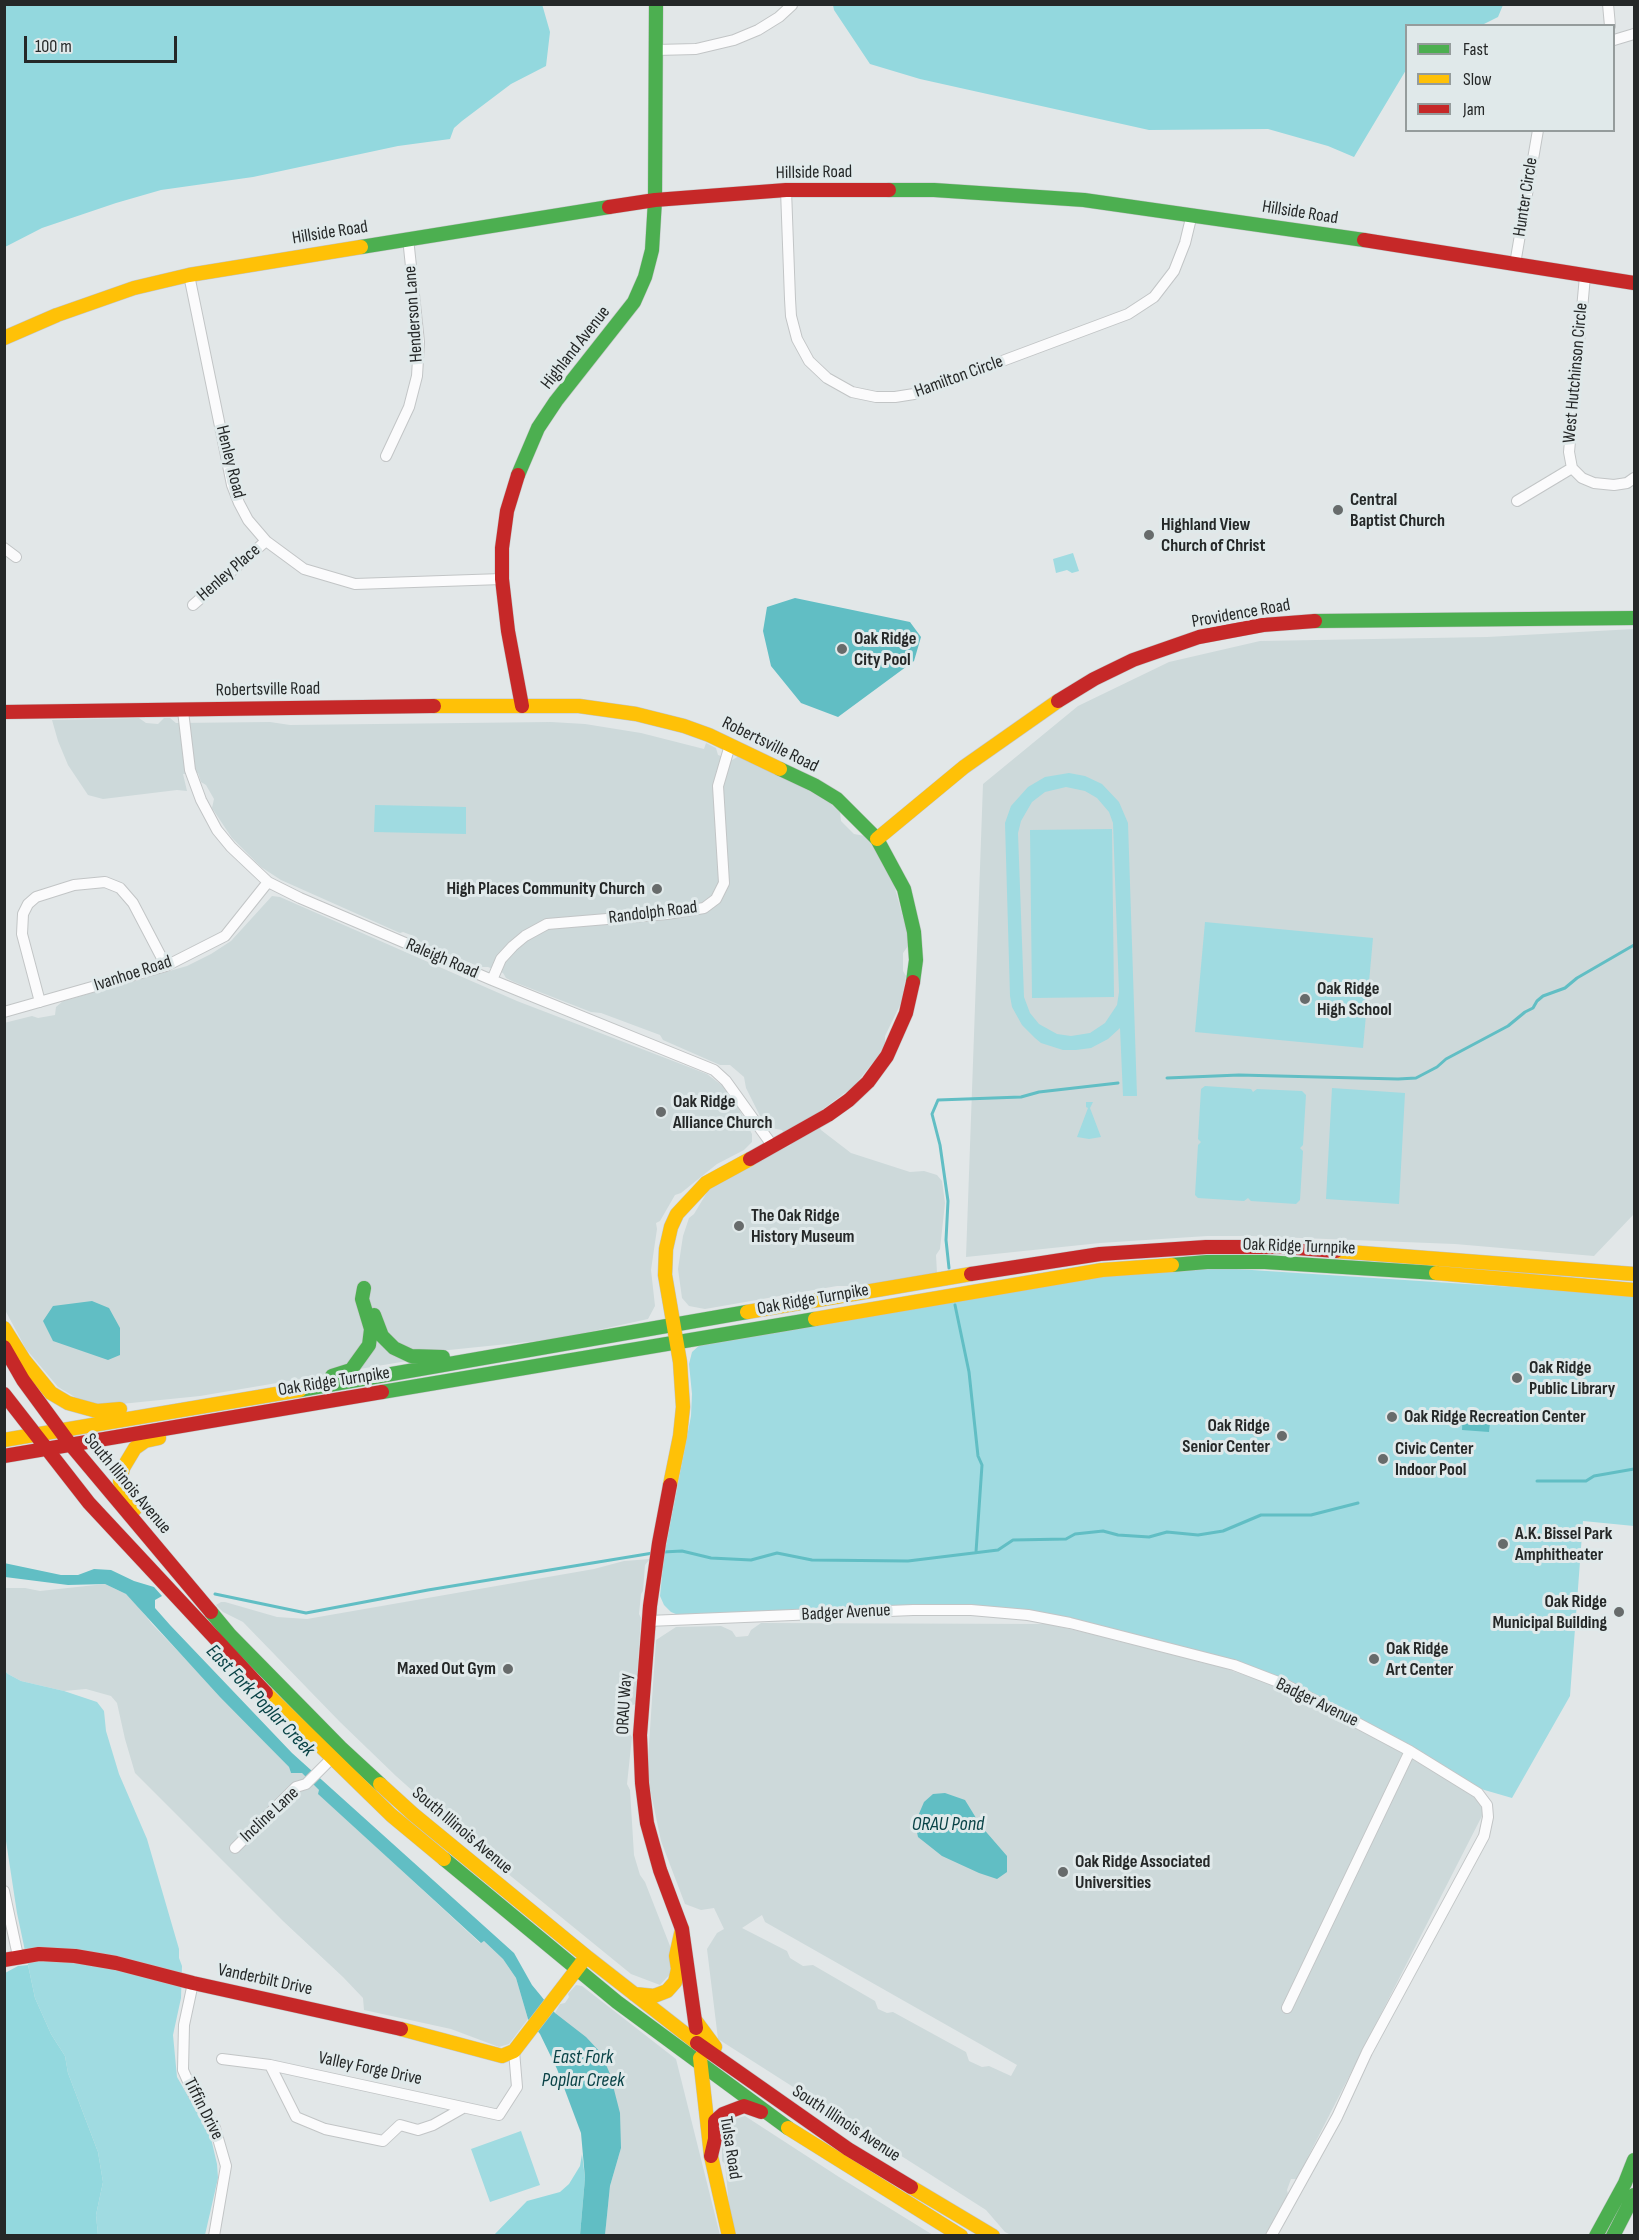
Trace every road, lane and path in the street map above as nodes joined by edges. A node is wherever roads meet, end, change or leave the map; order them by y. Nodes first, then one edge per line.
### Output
1 (656, 4) edge
2 (1608, 4) edge
3 (792, 5) edge
4 (1610, 24) edge
5 (1635, 34) edge
6 (1615, 40) edge
7 (656, 50) junction
8 (1538, 132) edge
9 (786, 190) junction
10 (655, 200) junction
11 (1192, 214) junction
12 (408, 238) junction
13 (1515, 264) junction
14 (189, 274) junction
15 (1585, 276) junction
16 (1635, 284) edge
17 (4, 338) edge
18 (386, 456) dead end
19 (1572, 468) junction
20 (1635, 478) edge
21 (1516, 501) dead end
22 (266, 541) junction
23 (4, 548) edge
24 (16, 557) dead end
25 (502, 579) junction
26 (193, 605) dead end
27 (1635, 618) edge
28 (522, 706) junction
29 (183, 711) junction
30 (4, 712) edge
31 (730, 745) junction
32 (877, 839) junction
33 (268, 882) junction
34 (166, 966) junction
35 (492, 980) junction
36 (40, 1002) junction
37 (4, 1012) edge
38 (772, 1145) junction
39 (1635, 1272) edge
40 (1635, 1290) edge
41 (674, 1325) junction
42 (4, 1328) edge
43 (676, 1342) junction
44 (4, 1347) edge
45 (553, 1347) junction
46 (4, 1394) edge
47 (242, 1399) junction
48 (228, 1418) junction
49 (60, 1431) junction
50 (34, 1435) junction
51 (4, 1440) edge
52 (70, 1444) junction
53 (46, 1450) junction
54 (4, 1456) edge
55 (4, 1468) edge
56 (60, 1468) junction
57 (170, 1564) junction
58 (648, 1620) junction
59 (1410, 1751) junction
60 (327, 1763) junction
61 (235, 1848) dead end
62 (4, 1891) edge
63 (682, 1929) junction
64 (18, 1956) junction
65 (587, 1957) junction
66 (4, 1960) edge
67 (577, 1969) junction
68 (193, 1983) junction
69 (634, 1994) junction
70 (1287, 2008) dead end
71 (695, 2020) junction
72 (698, 2042) junction
73 (508, 2054) junction
74 (222, 2059) dead end
75 (700, 2064) junction
76 (270, 2065) junction
77 (463, 2108) junction
78 (773, 2118) junction
79 (848, 2149) junction
80 (711, 2156) junction
81 (1635, 2160) edge
82 (1635, 2195) edge
83 (214, 2235) edge
84 (729, 2235) edge
85 (961, 2235) edge
86 (993, 2235) edge
87 (1271, 2235) edge
88 (1596, 2235) edge
89 (1612, 2235) edge

1 - 7 main road, Highland Avenue
2 - 4 street
3 - 7 street
5 - 6 street
7 - 10 main road, Highland Avenue
8 - 13 street, Hunter Circle
9 - 10 main road, Hillside Road
9 - 11 main road, Hillside Road
9 - 11 street, Hamilton Circle
10 - 12 main road, Hillside Road
10 - 25 main road, Highland Avenue
11 - 13 main road, Hillside Road
12 - 14 main road, Hillside Road
12 - 18 street, Henderson Lane
13 - 15 main road, Hillside Road
14 - 17 main road, Hillside Road
14 - 22 street, Henley Road
15 - 16 main road, Hillside Road
15 - 19 street, West Hutchinson Circle
19 - 20 street
19 - 21 street
22 - 25 street, Henley Road
22 - 26 street, Henley Place
23 - 24 street
25 - 28 main road, Highland Avenue
27 - 32 main road, Providence Road
28 - 29 main road, Robertsville Road
28 - 31 main road, Robertsville Road
29 - 30 main road, Robertsville Road
29 - 33 street, Raleigh Road
31 - 32 main road, Robertsville Road
31 - 35 street, Randolph Road
32 - 38 main road, Robertsville Road
33 - 34 street, Ivanhoe Road
33 - 35 street, Raleigh Road
34 - 36 street, Ivanhoe Road
34 - 36 street
35 - 38 street, Raleigh Road
36 - 37 street, Ivanhoe Road
38 - 41 main road, Robertsville Road
39 - 41 main road, Oak Ridge Turnpike
40 - 43 main road, Oak Ridge Turnpike
41 - 43 main road, Robertsville Road
41 - 45 main road, Oak Ridge Turnpike
42 - 47 main road
43 - 48 main road, Oak Ridge Turnpike
43 - 58 main road, ORAU Way
44 - 49 main road, South Illinois Avenue
45 - 47 main road, Oak Ridge Turnpike
45 - 47 main road
46 - 50 main road, South Illinois Avenue
47 - 49 main road, Oak Ridge Turnpike
48 - 52 main road, Oak Ridge Turnpike
48 - 57 main road
49 - 50 main road, Oak Ridge Turnpike
49 - 52 main road, South Illinois Avenue
50 - 51 main road, Oak Ridge Turnpike
50 - 53 main road, South Illinois Avenue
52 - 53 main road, Oak Ridge Turnpike
52 - 57 main road, South Illinois Avenue
53 - 54 main road, Oak Ridge Turnpike
53 - 56 main road, South Illinois Avenue
55 - 56 main road
56 - 60 main road, South Illinois Avenue
57 - 65 main road, South Illinois Avenue
58 - 59 street, Badger Avenue
58 - 63 main road, ORAU Way
59 - 70 street
59 - 87 street, Badger Avenue
60 - 61 street, Incline Lane
60 - 67 main road, South Illinois Avenue
62 - 64 street
63 - 69 main road
63 - 71 main road, ORAU Way
64 - 66 main road, Vanderbilt Drive
64 - 68 main road, Vanderbilt Drive
65 - 67 main road
65 - 69 main road, South Illinois Avenue
67 - 73 main road
67 - 75 main road, South Illinois Avenue
68 - 73 main road, Vanderbilt Drive
68 - 83 street, Tiffin Drive
69 - 72 main road, South Illinois Avenue
71 - 72 main road, ORAU Way
71 - 79 main road
72 - 75 main road, ORAU Way
72 - 79 main road, South Illinois Avenue
73 - 77 street, Valley Forge Drive
74 - 76 street, Valley Forge Drive
75 - 78 main road, South Illinois Avenue
75 - 80 main road, Tulsa Road
76 - 77 street, Valley Forge Drive
76 - 77 street
78 - 80 main road
78 - 85 main road, South Illinois Avenue
79 - 86 main road, South Illinois Avenue
80 - 84 main road, Tulsa Road
81 - 88 main road
82 - 89 main road

